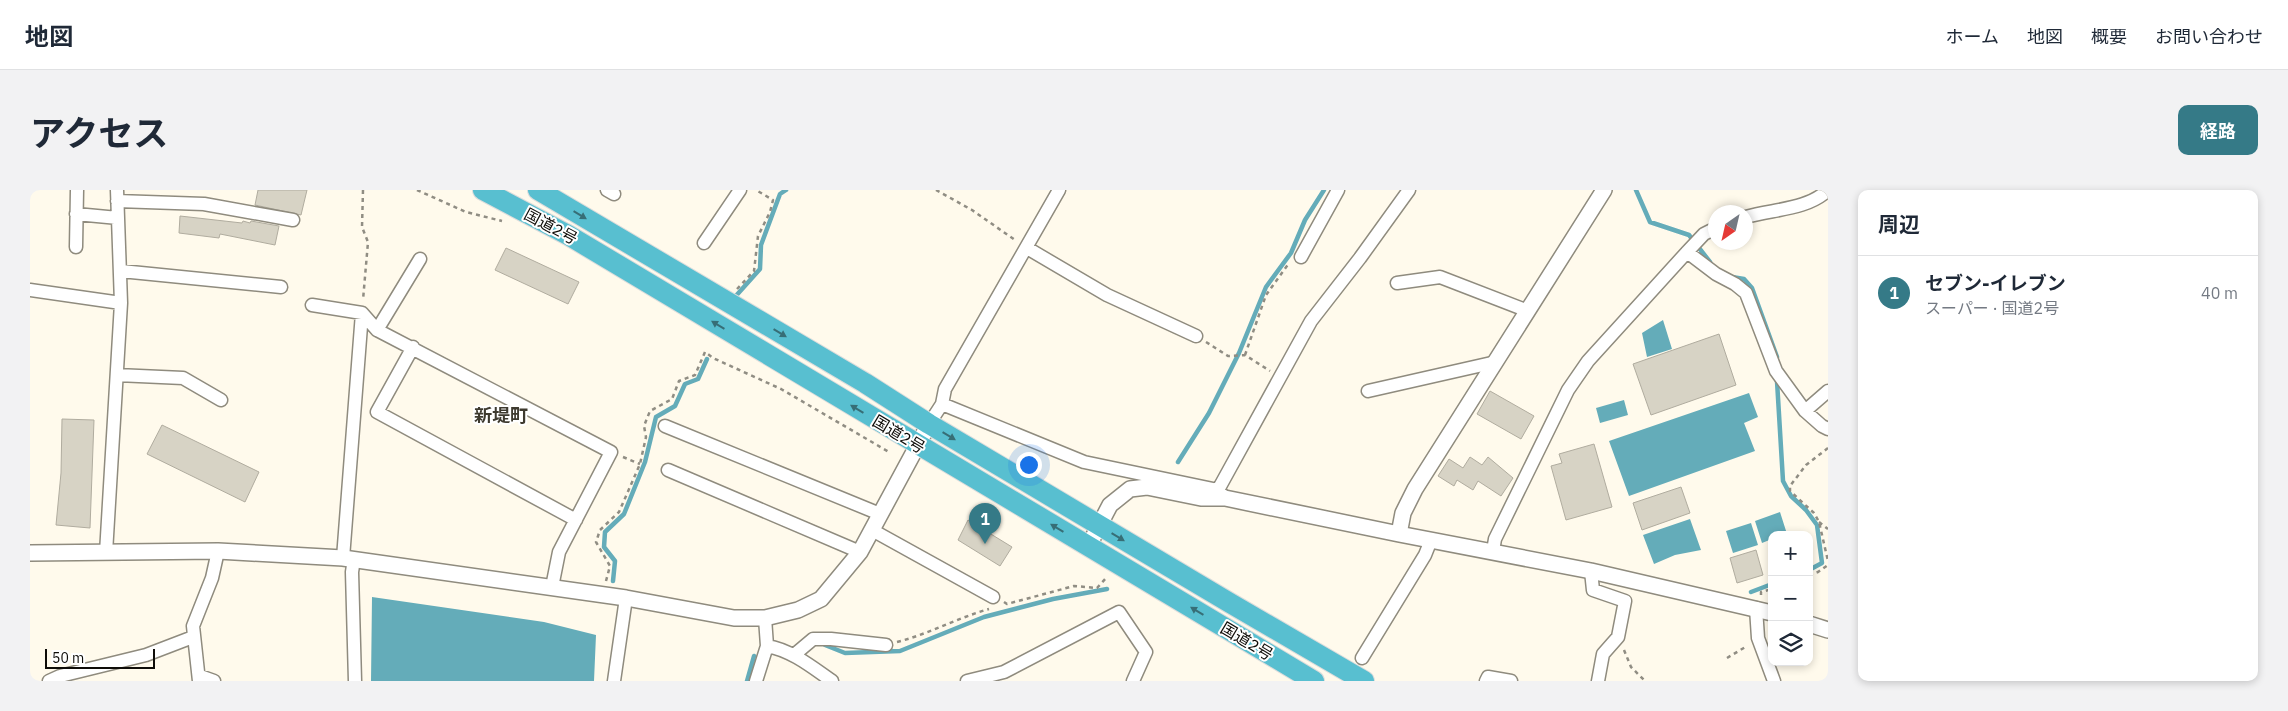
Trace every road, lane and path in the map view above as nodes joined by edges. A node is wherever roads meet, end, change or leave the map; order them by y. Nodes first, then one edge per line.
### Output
1 (77, 190) edge
2 (363, 190) edge
3 (417, 190) edge
4 (483, 190) edge
5 (538, 190) edge
6 (740, 190) edge
7 (756, 190) edge
8 (936, 190) edge
9 (1059, 190) edge
10 (1338, 190) edge
11 (1409, 190) edge
12 (1604, 190) edge
13 (1828, 190) edge
14 (117, 195) edge
15 (76, 214) junction
16 (1753, 215) edge
17 (118, 218) junction
18 (294, 220) dead end
19 (509, 222) dead end
20 (1708, 232) edge
21 (704, 244) dead end
22 (76, 247) dead end
23 (1027, 248) junction
24 (1687, 252) junction
25 (1296, 258) joint
26 (420, 259) dead end
27 (120, 271) junction
28 (1397, 283) dead end
29 (281, 286) dead end
30 (30, 290) edge
31 (736, 290) dead end
32 (121, 303) junction
33 (312, 306) dead end
34 (1528, 311) junction
35 (362, 313) junction
36 (377, 330) junction
37 (1196, 336) joint
38 (413, 347) junction
39 (1245, 356) junction
40 (1496, 362) junction
41 (117, 375) junction
42 (1280, 376) junction
43 (1368, 391) dead end
44 (1828, 391) edge
45 (221, 400) dead end
46 (942, 404) junction
47 (1805, 411) junction
48 (929, 424) junction
49 (665, 426) dead end
50 (1828, 429) edge
51 (918, 446) junction
52 (1828, 448) edge
53 (611, 452) junction
54 (640, 464) dead end
55 (668, 470) dead end
56 (1221, 494) junction
57 (880, 514) junction
58 (576, 520) junction
59 (1819, 522) junction
60 (1099, 525) junction
61 (1828, 529) edge
62 (872, 530) junction
63 (1399, 534) junction
64 (1431, 540) junction
65 (1088, 547) junction
66 (218, 551) junction
67 (1493, 551) junction
68 (860, 552) junction
69 (30, 553) edge
70 (106, 553) junction
71 (349, 558) junction
72 (1828, 563) edge
73 (1592, 571) junction
74 (1110, 574) dead end
75 (1813, 574) edge
76 (552, 587) junction
77 (626, 598) junction
78 (994, 604) junction
79 (1007, 604) junction
80 (1756, 608) junction
81 (1768, 612) edge
82 (765, 618) junction
83 (1813, 625) edge
84 (1828, 630) edge
85 (1618, 636) junction
86 (193, 637) junction
87 (1758, 638) junction
88 (886, 645) joint
89 (767, 646) junction
90 (794, 655) junction
91 (1362, 658) dead end
92 (1727, 658) dead end
93 (200, 679) edge
94 (1770, 680) edge
95 (49, 681) edge
96 (214, 681) edge
97 (354, 681) edge
98 (614, 681) edge
99 (756, 681) edge
100 (832, 681) edge
101 (967, 681) edge
102 (1133, 681) edge
103 (1314, 681) edge
104 (1364, 681) edge
105 (1486, 681) edge
106 (1511, 681) edge
107 (1598, 681) edge
108 (1645, 681) edge

1 - 15 street
2 - 35 path
3 - 19 path
51 -> 4 highway, 国道2号
5 -> 48 highway, 国道2号
6 - 21 street
7 - 31 path
8 - 23 path
9 - 23 street
10 - 25 street
11 - 42 street
12 - 34 street
13 - 16 street
14 - 17 street
14 - 18 street
15 - 17 street
15 - 22 street
17 - 27 street
20 - 24 street
23 - 37 street
23 - 46 street
24 - 47 street
24 - 67 street
25 - 39 path
26 - 36 street
27 - 29 street
27 - 32 street
28 - 34 street
30 - 32 street
32 - 41 street
33 - 35 street
34 - 40 street
35 - 36 street
35 - 71 street
36 - 38 street
37 - 39 path
38 - 53 street
38 - 58 street
39 - 42 path
40 - 43 street
40 - 63 street
41 - 45 street
41 - 70 street
42 - 56 street
44 - 47 street
46 - 48 street
46 - 56 street
47 - 50 street
48 - 51 street
48 -> 60 highway, 国道2号
49 - 57 street
51 - 57 street
65 -> 51 highway, 国道2号
52 - 59 path
53 - 54 path
53 - 58 street
55 - 68 street
56 - 60 street
56 - 63 street
57 - 62 street
58 - 76 street
59 - 61 path
59 - 72 path
60 - 65 street
60 -> 104 highway, 国道2号
62 - 68 street
62 - 78 street
63 - 64 street
64 - 67 street
64 - 91 street
103 -> 65 highway, 国道2号
66 - 70 street
66 - 71 street
66 - 86 street
67 - 73 street
68 - 82 street
69 - 70 street
71 - 76 street
71 - 97 street
72 - 75 path
73 - 80 street
73 - 85 street
74 - 79 path
76 - 77 street
77 - 82 street
77 - 98 street
78 - 79 path
78 - 79 path
78 - 88 path
80 - 81 street
80 - 87 street
82 - 89 street
83 - 84 street
85 - 107 street
85 - 108 path
86 - 93 street
86 - 95 street
87 - 92 path
87 - 94 street
88 - 90 street
89 - 90 street
89 - 99 street
90 - 100 street
93 - 96 street
101 - 102 street
105 - 106 street

